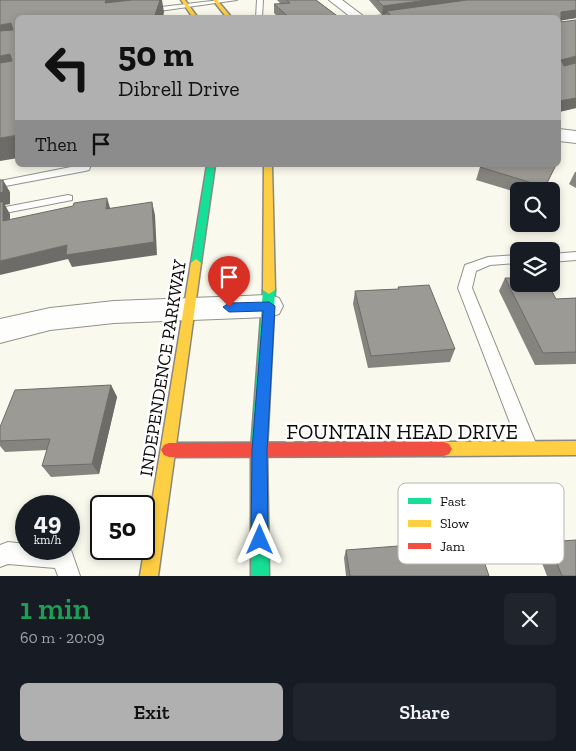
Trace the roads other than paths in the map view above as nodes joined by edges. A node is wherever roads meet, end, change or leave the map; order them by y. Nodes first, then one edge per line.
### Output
1 (234, 0) edge
2 (260, 0) edge
3 (335, 0) edge
4 (217, 2) edge
5 (186, 3) edge
6 (414, 12) edge
7 (118, 15) edge
8 (194, 15) edge
9 (228, 15) edge
10 (259, 15) edge
11 (356, 15) edge
12 (395, 15) edge
13 (561, 135) edge
14 (576, 137) edge
15 (84, 167) edge
16 (211, 167) edge
17 (268, 167) edge
18 (0, 184) edge
19 (68, 198) dead end
20 (0, 211) edge
21 (576, 256) edge
22 (560, 257) edge
23 (510, 260) edge
24 (269, 306) junction
25 (190, 308) junction
26 (0, 331) edge
27 (576, 448) edge
28 (529, 449) junction
29 (169, 450) junction
30 (259, 450) junction
31 (0, 556) edge
32 (69, 576) edge
33 (148, 576) edge
34 (260, 576) edge

1 - 4 lane
2 - 10 lane
3 - 11 street
4 - 5 lane
4 - 9 main road
5 - 7 lane
5 - 8 main road
6 - 12 lane
13 - 14 street
15 - 18 lane
16 - 25 main road, INDEPENDENCE PARKWAY
17 - 24 main road
19 - 20 lane
21 - 22 lane
23 - 28 lane
24 - 25 street
24 - 30 main road
25 - 26 street
25 - 29 main road, INDEPENDENCE PARKWAY
27 - 28 main road, FOUNTAIN HEAD DRIVE
28 - 30 main road, FOUNTAIN HEAD DRIVE
29 - 30 main road, FOUNTAIN HEAD DRIVE
29 - 33 main road, INDEPENDENCE PARKWAY
30 - 34 main road
31 - 32 lane

